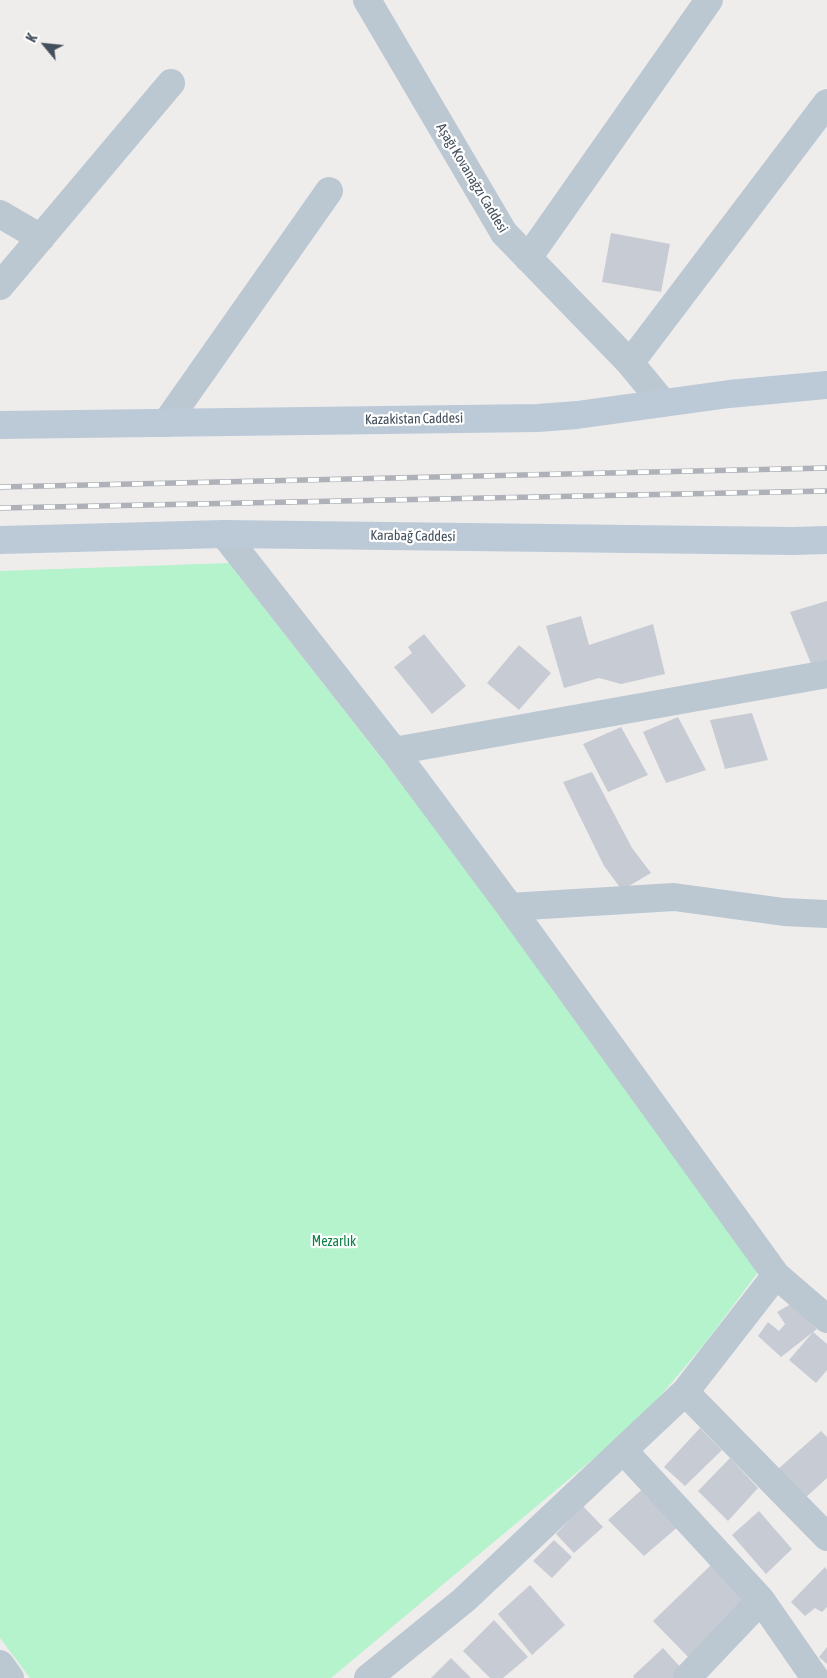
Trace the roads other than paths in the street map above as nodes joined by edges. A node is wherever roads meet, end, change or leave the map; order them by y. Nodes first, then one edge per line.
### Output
1 (367, 0) edge
2 (709, 0) edge
3 (171, 83) dead end
4 (827, 103) edge
5 (329, 191) dead end
6 (0, 214) edge
7 (41, 238) junction
8 (528, 258) junction
9 (0, 286) edge
10 (630, 363) junction
11 (825, 383) edge
12 (664, 403) junction
13 (166, 423) junction
14 (0, 425) edge
15 (224, 534) junction
16 (0, 540) edge
17 (824, 543) edge
18 (827, 674) edge
19 (394, 751) junction
20 (510, 907) junction
21 (827, 914) edge
22 (776, 1275) junction
23 (827, 1319) edge
24 (685, 1392) junction
25 (623, 1450) junction
26 (827, 1537) edge
27 (761, 1600) junction
28 (0, 1664) edge
29 (10, 1678) edge
30 (368, 1678) edge
31 (687, 1678) edge
32 (815, 1678) edge

1 - 8 street, Aşağı Kovanağzı Caddesi
2 - 8 street
3 - 7 street
4 - 10 street
5 - 13 street
6 - 7 street
7 - 9 street
8 - 10 street, Aşağı Kovanağzı Caddesi
10 - 12 street, Aşağı Kovanağzı Caddesi
11 - 12 main road, Kazakistan Caddesi
12 - 13 main road, Kazakistan Caddesi
13 - 14 main road, Kazakistan Caddesi
15 - 16 main road, Karabağ Caddesi
15 - 17 main road, Karabağ Caddesi
15 - 19 street
18 - 19 street
19 - 20 street
20 - 21 street
20 - 22 street
22 - 23 street
22 - 24 street
24 - 25 street
24 - 26 street
25 - 27 street
25 - 30 street
27 - 31 street
27 - 32 street
28 - 29 street

